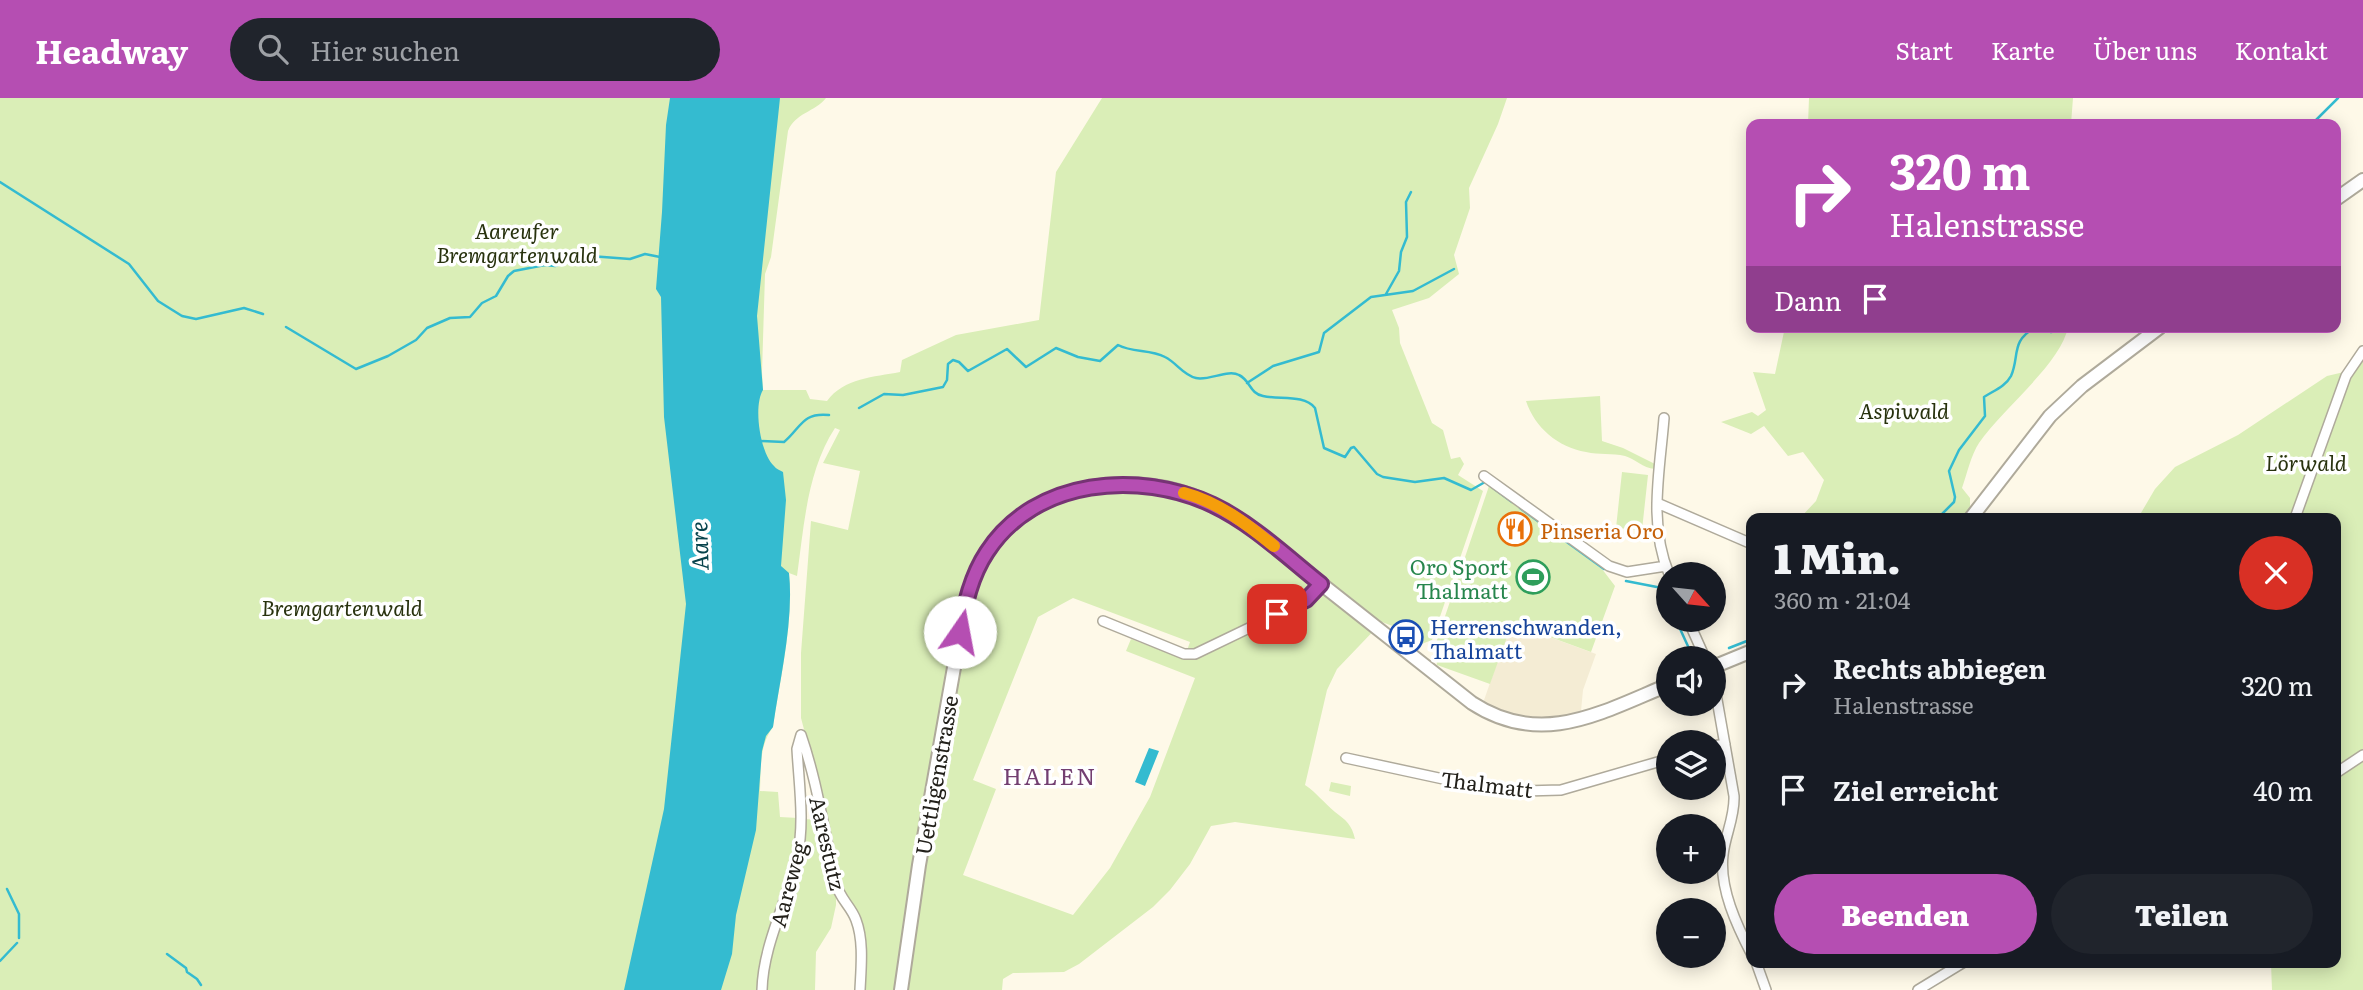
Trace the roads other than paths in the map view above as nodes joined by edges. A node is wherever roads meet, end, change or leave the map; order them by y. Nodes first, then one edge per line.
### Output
1 (2363, 180) edge
2 (2341, 195) edge
3 (2152, 333) edge
4 (2363, 351) edge
5 (1664, 418) dead end
6 (1485, 476) dead end
7 (1657, 503) junction
8 (1975, 513) edge
9 (2297, 513) edge
10 (1746, 541) edge
11 (1665, 562) edge
12 (1656, 571) edge
13 (1321, 584) junction
14 (1103, 621) dead end
15 (1746, 653) edge
16 (1726, 662) edge
17 (1656, 690) edge
18 (801, 736) joint
19 (1726, 748) edge
20 (2363, 755) edge
21 (1346, 758) dead end
22 (1656, 762) edge
23 (2341, 770) edge
24 (1746, 942) edge
25 (1758, 968) edge
26 (1954, 968) edge
27 (762, 990) edge
28 (860, 990) edge
29 (901, 990) edge
30 (1766, 990) edge
31 (1918, 990) edge

1 - 2 main road
3 - 8 main road
4 - 9 street
5 - 7 street
6 - 12 street
7 - 10 street
7 - 11 street
13 - 14 street
13 - 17 main road, Uettligenstrasse
13 - 29 main road, Uettligenstrasse
15 - 16 main road
18 - 27 street, Aareweg
18 - 28 street, Aarestutz
19 - 24 street
20 - 23 street
21 - 22 street, Thalmatt
25 - 30 street
26 - 31 street

